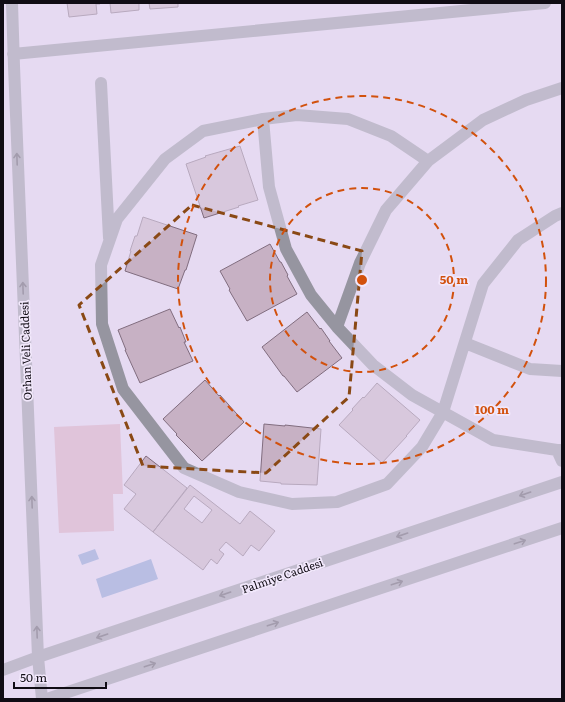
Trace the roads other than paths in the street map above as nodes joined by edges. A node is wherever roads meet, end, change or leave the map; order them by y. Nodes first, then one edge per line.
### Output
1 (12, 3) edge
2 (545, 3) edge
3 (8, 42) edge
4 (10, 62) edge
5 (101, 83) dead end
6 (562, 88) edge
7 (263, 119) junction
8 (428, 161) junction
9 (562, 214) edge
10 (109, 243) junction
11 (337, 327) junction
12 (465, 343) junction
13 (562, 372) edge
14 (443, 412) junction
15 (559, 450) edge
16 (562, 461) edge
17 (562, 482) edge
18 (562, 528) edge
19 (38, 657) junction
20 (3, 670) edge
21 (42, 699) edge
22 (47, 699) edge

1 - 3 street, Orhan Veli Caddesi
2 - 4 street
3 - 4 street, Orhan Veli Caddesi
19 -> 4 street, Orhan Veli Caddesi
5 - 10 street
6 - 8 street
7 - 8 street
7 - 10 street
7 - 11 street
8 - 11 street
9 - 12 street
10 - 14 street
11 - 14 street
12 - 13 street
12 - 14 street
14 - 15 street
15 - 16 street
17 -> 19 street, Palmiye Caddesi
22 -> 18 street
19 - 20 street, Palmiye Caddesi
19 - 21 street, Orhan Veli Caddesi

